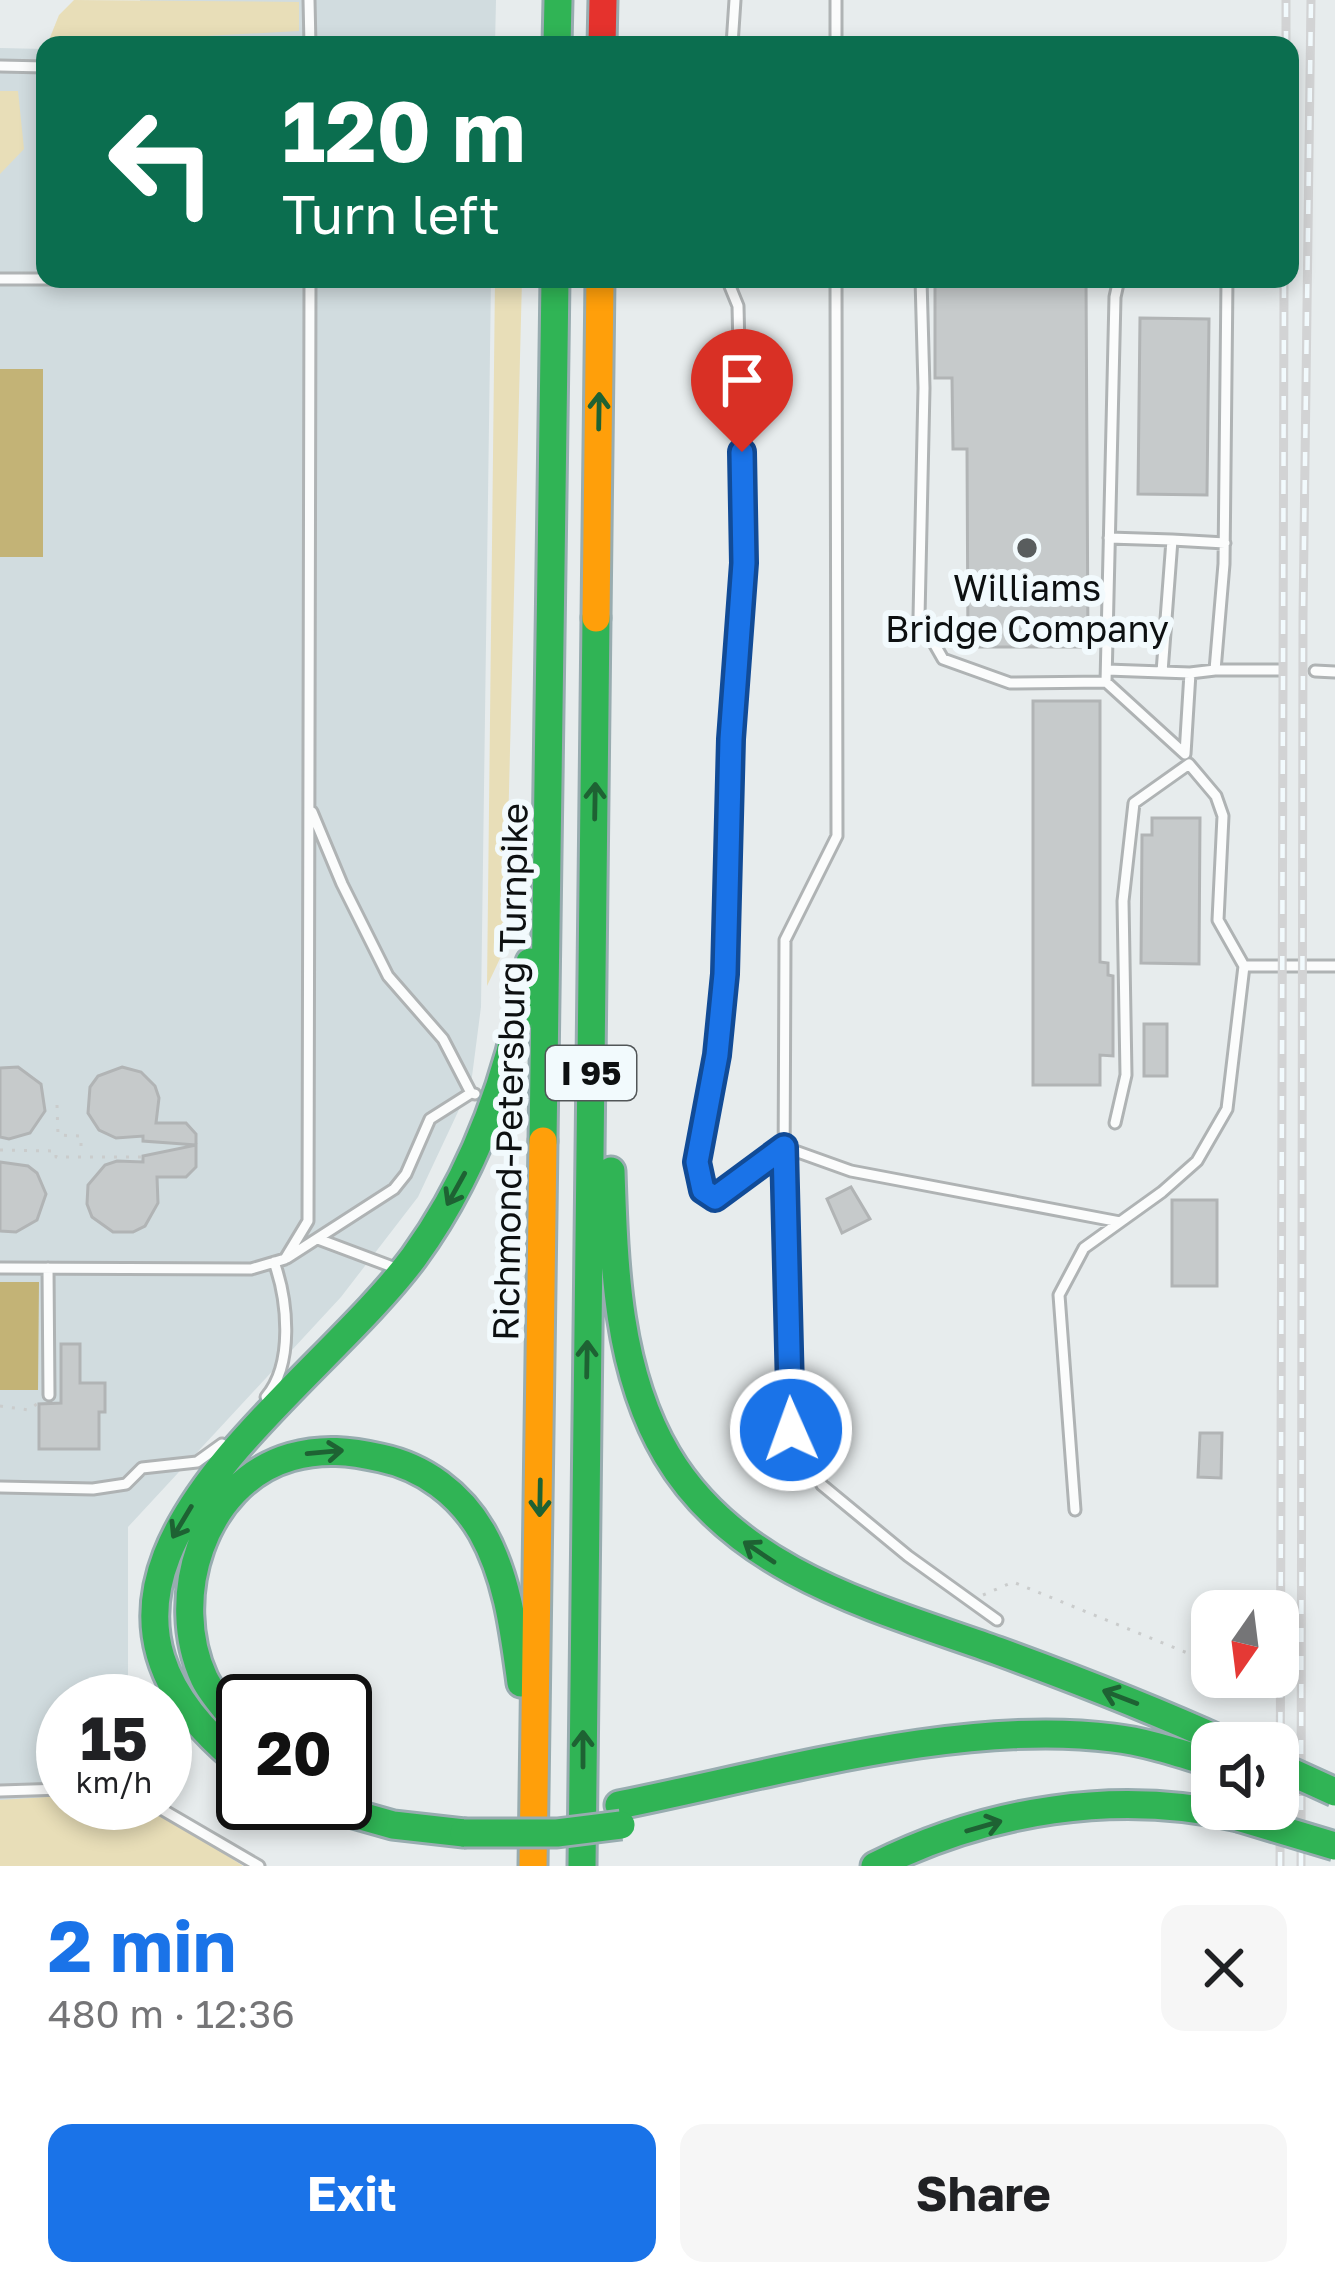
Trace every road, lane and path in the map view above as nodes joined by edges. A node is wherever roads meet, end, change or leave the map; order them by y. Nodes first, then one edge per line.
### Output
1 (309, 0) edge
2 (558, 0) edge
3 (603, 0) edge
4 (735, 0) edge
5 (836, 0) edge
6 (310, 36) edge
7 (557, 36) edge
8 (602, 36) edge
9 (733, 36) edge
10 (836, 36) edge
11 (0, 66) edge
12 (36, 67) edge
13 (0, 279) edge
14 (36, 279) edge
15 (310, 288) edge
16 (555, 288) edge
17 (600, 288) edge
18 (731, 288) edge
19 (836, 288) edge
20 (921, 288) edge
21 (1117, 288) edge
22 (1227, 288) edge
23 (1109, 538) junction
24 (1172, 540) junction
25 (1225, 543) junction
26 (1215, 670) junction
27 (1279, 670) dead end
28 (1315, 671) dead end
29 (1162, 672) junction
30 (1335, 672) edge
31 (1190, 673) junction
32 (1107, 676) junction
33 (1187, 759) junction
34 (549, 793) junction
35 (309, 804) junction
36 (595, 877) junction
37 (1244, 966) junction
38 (1335, 966) edge
39 (484, 1096) junction
40 (58, 1105) dead end
41 (1115, 1123) dead end
42 (784, 1147) junction
43 (0, 1150) edge
44 (81, 1157) junction
45 (143, 1157) dead end
46 (1120, 1222) junction
47 (317, 1239) junction
48 (280, 1261) junction
49 (0, 1268) edge
50 (47, 1268) junction
51 (403, 1271) junction
52 (50, 1395) joint
53 (0, 1406) edge
54 (0, 1487) edge
55 (1075, 1510) dead end
56 (970, 1600) junction
57 (997, 1619) dead end
58 (1191, 1654) edge
59 (216, 1698) edge
60 (1191, 1728) edge
61 (216, 1739) edge
62 (1191, 1757) edge
63 (1191, 1773) edge
64 (1299, 1776) edge
65 (36, 1790) edge
66 (0, 1791) edge
67 (1335, 1792) edge
68 (372, 1796) edge
69 (1299, 1796) edge
70 (1335, 1810) edge
71 (620, 1815) junction
72 (1299, 1815) edge
73 (372, 1819) edge
74 (468, 1822) junction
75 (192, 1827) edge
76 (1335, 1830) edge
77 (1335, 1846) edge
78 (259, 1866) edge
79 (532, 1866) edge
80 (582, 1866) edge
81 (874, 1866) edge

1 - 6 lane
2 - 7 highway
3 - 8 highway
4 - 9 lane
5 - 10 lane
11 - 12 lane
13 - 14 lane
15 - 35 lane
16 - 34 highway, Richmond-Petersburg Turnpike / I 95
36 -> 17 highway, I 95
18 - 42 lane
19 - 42 lane
20 - 32 lane
21 - 23 lane
22 - 25 lane
23 - 24 lane
23 - 32 lane
24 - 25 lane
24 - 29 lane
25 - 26 lane
26 - 27 lane
26 - 31 lane
28 - 30 lane
29 - 31 lane
29 - 32 lane
31 - 33 lane
32 - 33 lane
33 - 37 lane
33 - 41 lane
34 - 39 highway
34 -> 79 highway, Richmond-Petersburg Turnpike / I 95
35 - 39 lane
35 - 48 lane
60 -> 36 highway
80 -> 36 highway, I 95
37 - 38 lane
37 - 46 lane
39 - 47 lane
39 -> 51 highway
40 - 44 path
42 - 46 lane
42 - 56 lane
43 - 44 path
44 - 45 path
46 - 55 lane
47 - 48 lane
47 - 51 lane
48 - 50 lane
48 - 54 lane
49 - 50 lane
50 - 52 lane
51 -> 61 highway
52 - 53 path
56 - 57 lane
56 - 58 path
59 -> 79 highway
62 - 71 highway
63 - 71 highway
64 - 67 highway, bridge
65 - 66 lane
68 - 74 highway
69 - 70 highway
71 - 74 highway
72 - 76 highway
73 - 74 highway
75 - 78 lane
81 -> 77 highway, bridge

